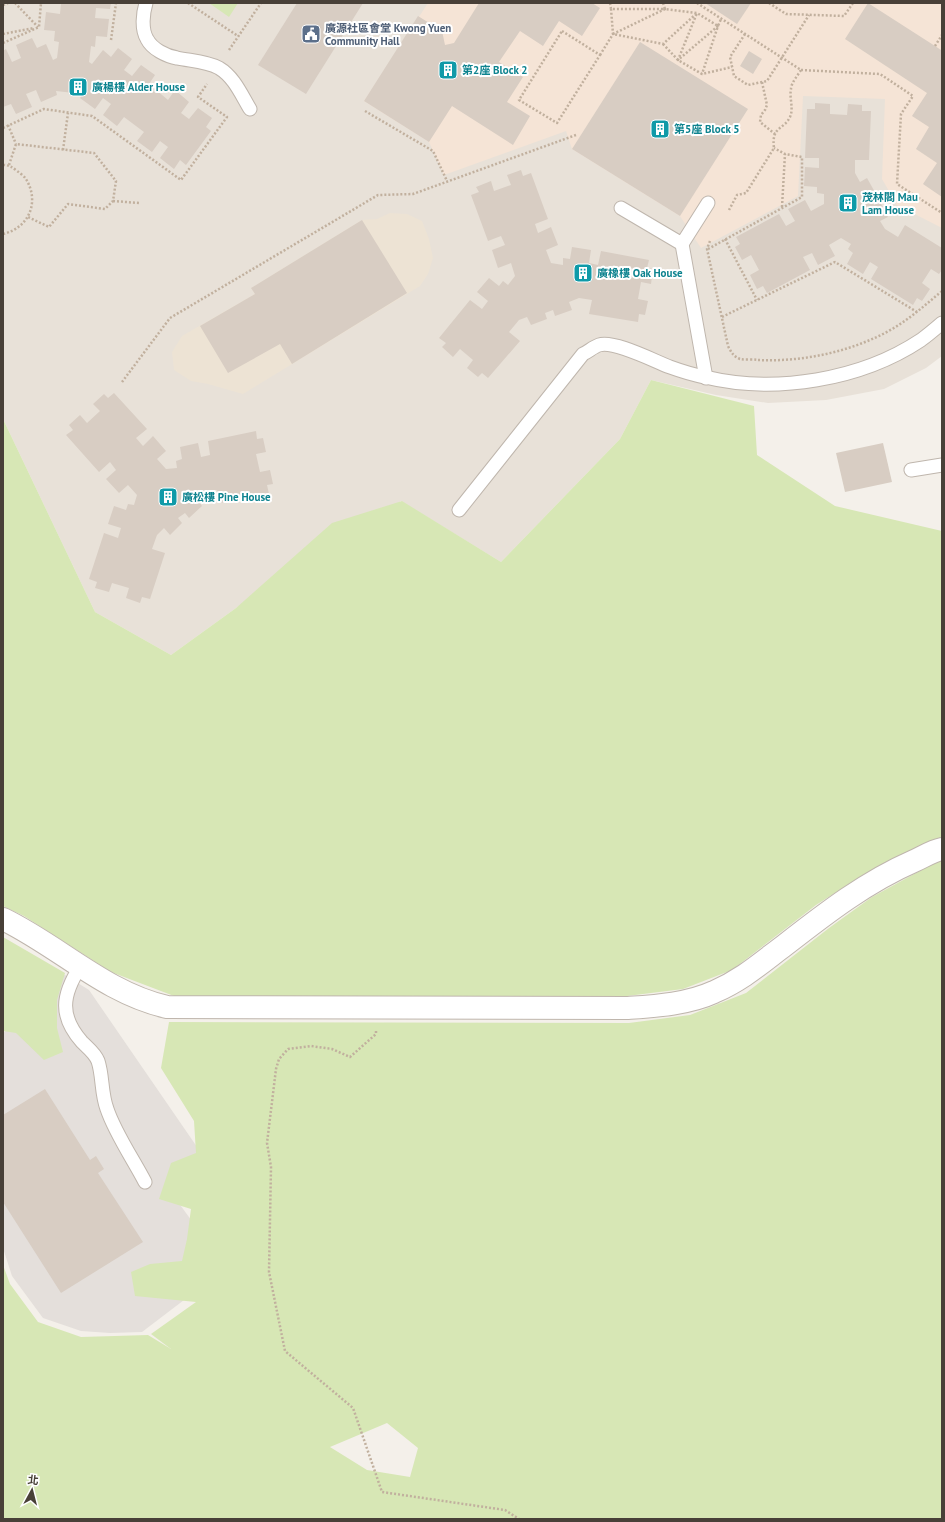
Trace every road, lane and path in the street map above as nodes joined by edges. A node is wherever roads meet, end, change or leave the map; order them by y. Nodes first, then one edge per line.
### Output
1 (8, 3) edge
2 (15, 3) edge
3 (41, 3) edge
4 (116, 3) edge
5 (146, 3) edge
6 (188, 3) edge
7 (261, 3) edge
8 (610, 3) edge
9 (663, 3) edge
10 (697, 3) edge
11 (768, 3) edge
12 (853, 3) edge
13 (3, 5) edge
14 (611, 9) junction
15 (665, 9) junction
16 (698, 13) junction
17 (809, 15) junction
18 (721, 19) junction
19 (718, 26) junction
20 (39, 27) junction
21 (3, 34) edge
22 (613, 34) junction
23 (745, 34) junction
24 (942, 35) edge
25 (238, 36) junction
26 (111, 40) dead end
27 (3, 43) edge
28 (663, 44) junction
29 (935, 46) dead end
30 (600, 55) junction
31 (782, 58) junction
32 (678, 60) junction
33 (732, 67) junction
34 (218, 68) junction
35 (801, 70) junction
36 (702, 74) junction
37 (762, 82) junction
38 (250, 109) dead end
39 (365, 111) dead end
40 (68, 113) junction
41 (8, 125) junction
42 (3, 128) edge
43 (775, 134) junction
44 (576, 135) dead end
45 (16, 144) junction
46 (774, 148) junction
47 (63, 150) junction
48 (785, 154) junction
49 (3, 165) edge
50 (9, 165) junction
51 (447, 181) junction
52 (113, 201) junction
53 (139, 203) dead end
54 (708, 203) dead end
55 (782, 207) junction
56 (621, 208) dead end
57 (942, 214) edge
58 (725, 215) dead end
59 (28, 217) junction
60 (3, 234) edge
61 (714, 235) dead end
62 (725, 239) junction
63 (682, 244) junction
64 (707, 249) junction
65 (942, 291) edge
66 (757, 300) junction
67 (917, 312) junction
68 (722, 317) junction
69 (942, 323) edge
70 (706, 378) junction
71 (122, 382) dead end
72 (942, 465) edge
73 (911, 470) dead end
74 (459, 510) dead end
75 (942, 849) edge
76 (3, 919) edge
77 (80, 967) junction
78 (381, 1008) junction
79 (145, 1182) dead end
80 (519, 1519) edge

1 - 13 path
2 - 20 path
3 - 20 path
4 - 26 path
5 - 34 lane
6 - 25 path
7 - 25 path
8 - 14 path
9 - 15 path
10 - 18 path
11 - 17 path
12 - 17 path
14 - 15 path
14 - 22 path
15 - 16 path
15 - 22 path
16 - 19 path
16 - 28 path
16 - 32 path
17 - 31 path
18 - 19 path
18 - 23 path
19 - 32 path
19 - 36 path
20 - 21 path
20 - 27 path
22 - 28 path
22 - 30 path
23 - 31 path
23 - 33 path
24 - 29 path
25 - 34 path
28 - 32 path
30 - 30 path
31 - 35 path
31 - 37 path
32 - 36 path
33 - 36 path
33 - 37 path
34 - 38 lane
34 - 40 path
35 - 43 path
35 - 57 path
37 - 43 path
39 - 51 path
40 - 41 path
40 - 47 path
41 - 42 path
41 - 45 path
43 - 46 path
44 - 51 path
45 - 47 path
45 - 50 path
46 - 48 path
46 - 58 path
47 - 52 path
48 - 55 path
48 - 55 path
49 - 50 path
50 - 59 path
51 - 71 path
52 - 53 path
52 - 59 path
54 - 63 lane
55 - 62 path
56 - 63 lane
59 - 60 path
61 - 64 path
62 - 64 path
62 - 66 path
63 - 70 lane
64 - 68 path
65 - 67 path
66 - 67 path
66 - 68 path
67 - 68 path
69 - 70 lane
70 - 74 lane
72 - 73 lane
75 - 78 street
76 - 77 street
77 - 78 street
77 - 79 lane
78 - 80 path

